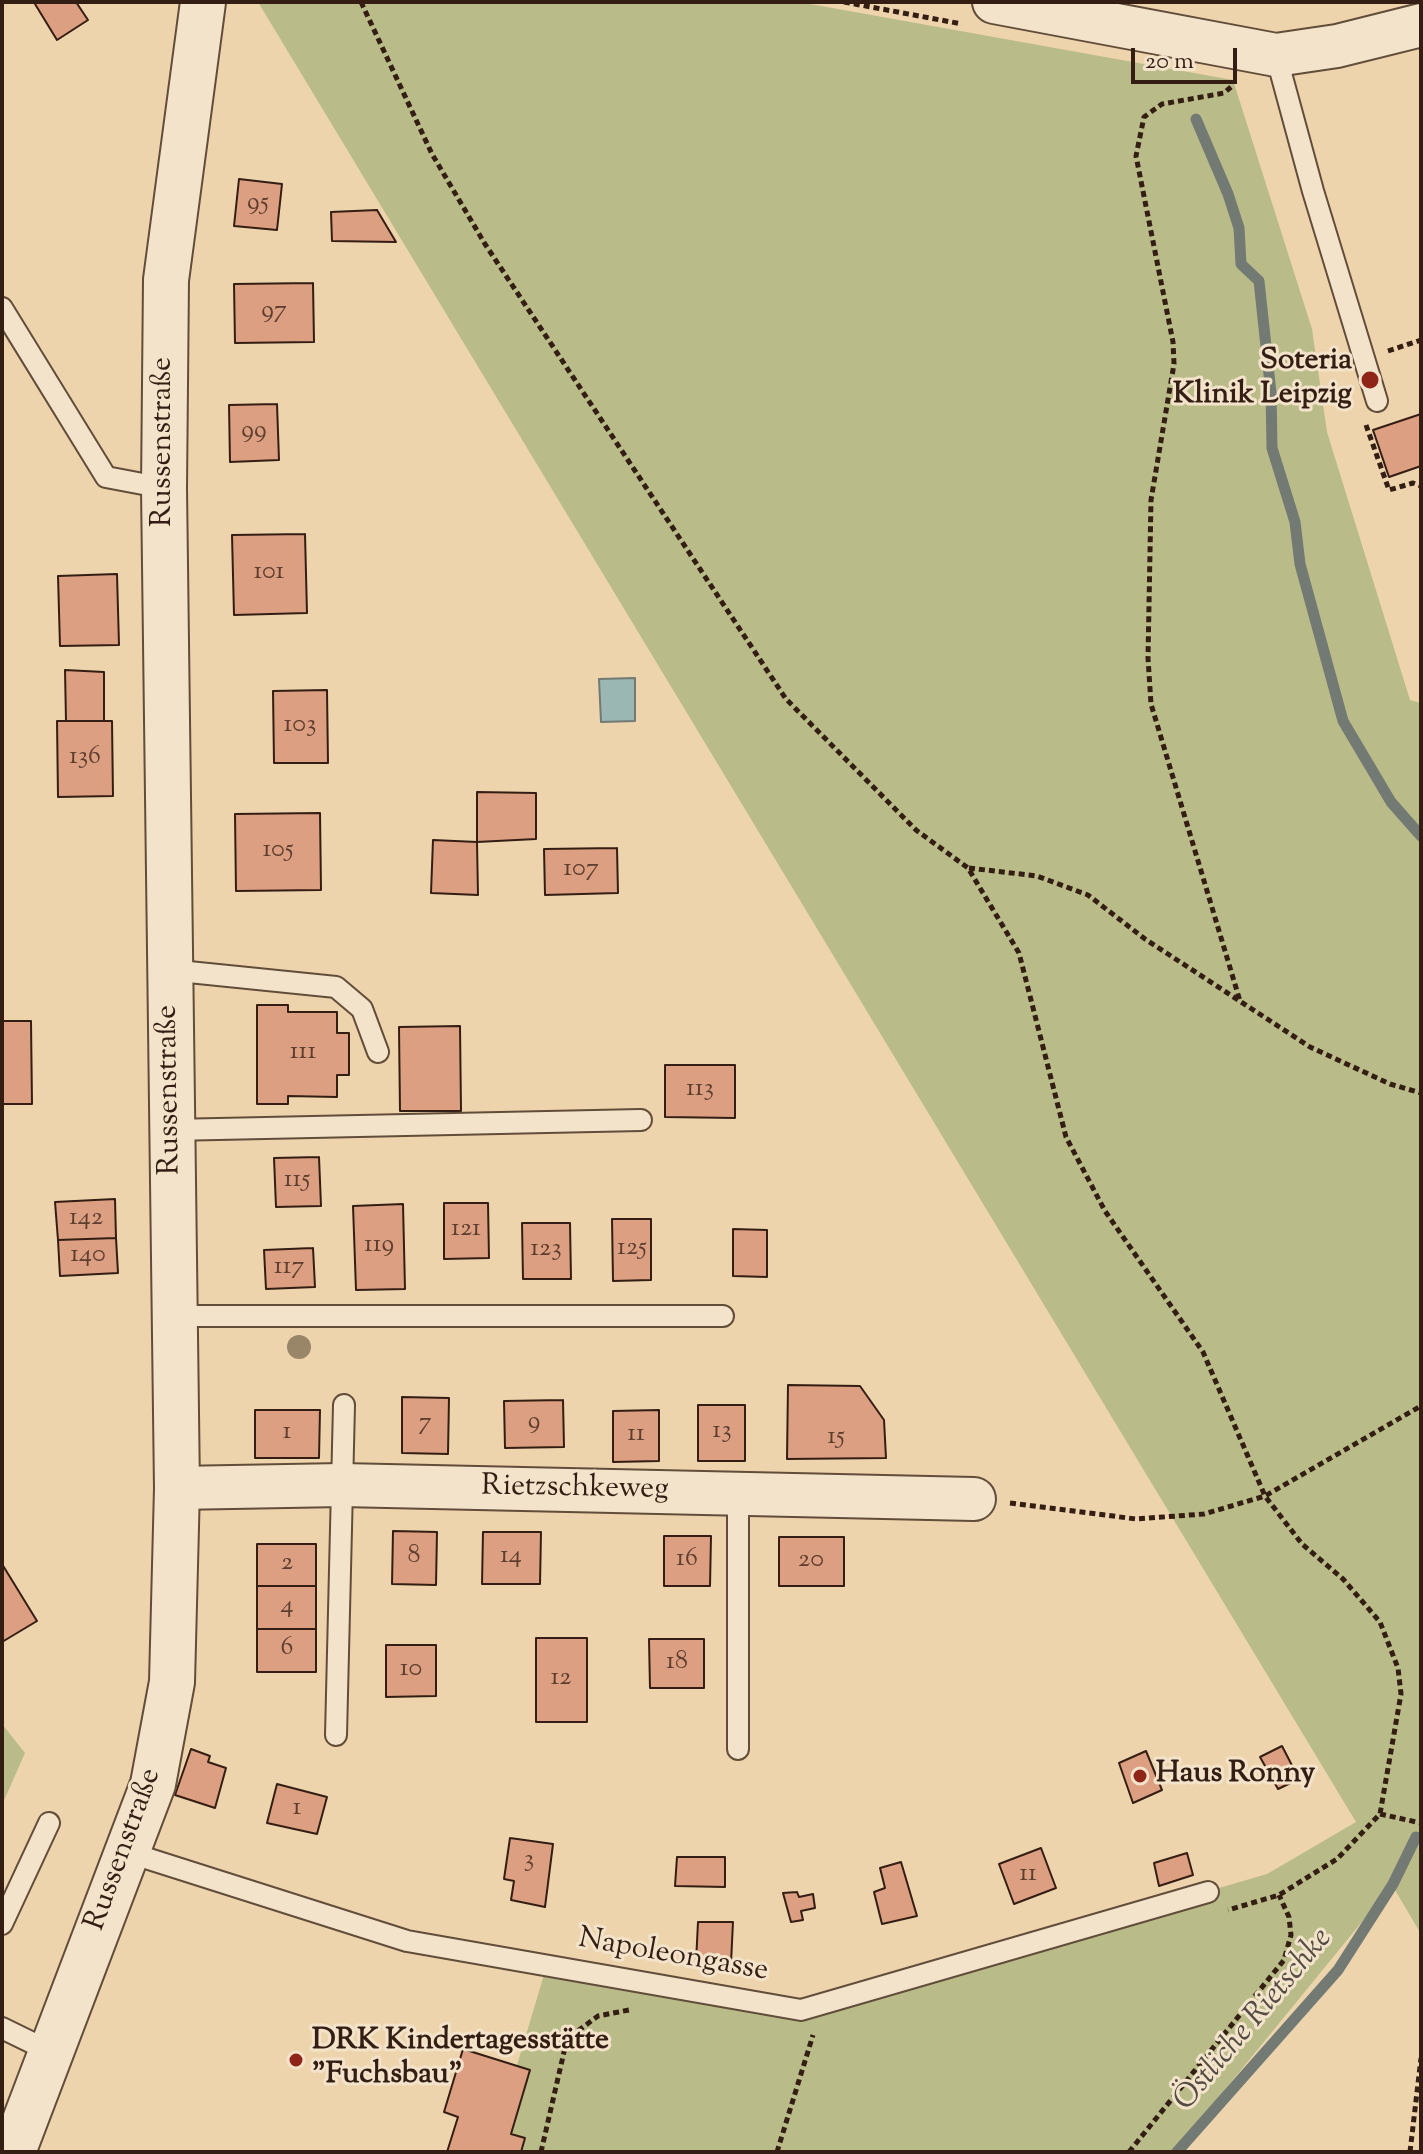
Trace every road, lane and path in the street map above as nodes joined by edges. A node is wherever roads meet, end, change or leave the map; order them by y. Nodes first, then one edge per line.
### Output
1 (203, 2) edge
2 (361, 2) edge
3 (994, 2) edge
4 (1421, 25) edge
5 (1276, 55) junction
6 (1234, 84) dead end
7 (2, 308) edge
8 (1377, 401) joint
9 (1421, 486) edge
10 (164, 488) junction
11 (968, 868) junction
12 (169, 970) junction
13 (1240, 1001) junction
14 (378, 1052) dead end
15 (1421, 1093) edge
16 (641, 1120) dead end
17 (171, 1130) junction
18 (173, 1316) junction
19 (723, 1316) dead end
20 (344, 1405) dead end
21 (1421, 1406) edge
22 (342, 1485) junction
23 (177, 1488) junction
24 (738, 1494) junction
25 (1265, 1496) junction
26 (974, 1499) joint
27 (336, 1735) dead end
28 (738, 1749) dead end
29 (1380, 1814) junction
30 (49, 1823) dead end
31 (1421, 1823) edge
32 (127, 1852) junction
33 (1208, 1892) dead end
34 (1279, 1895) junction
35 (1219, 1913) dead end
36 (2, 1924) edge
37 (633, 2009) dead end
38 (2, 2028) edge
39 (827, 2031) dead end
40 (797, 2033) dead end
41 (811, 2036) junction
42 (49, 2051) junction
43 (1421, 2058) edge
44 (13, 2152) edge
45 (541, 2152) edge
46 (777, 2152) edge
47 (1129, 2152) edge
48 (1410, 2152) edge

1 - 10 street, Russenstraße
2 - 11 path
3 - 5 street
4 - 5 street
5 - 8 lane
6 - 13 path
7 - 10 lane
8 - 9 path
10 - 12 street, Russenstraße
11 - 13 path
11 - 25 path
12 - 14 lane
12 - 17 street, Russenstraße
13 - 15 path
16 - 17 lane
17 - 18 street, Russenstraße
18 - 19 lane
18 - 23 street, Russenstraße
20 - 22 lane
21 - 25 path
22 - 23 street, Rietzschkeweg
22 - 24 street, Rietzschkeweg
22 - 27 lane
23 - 32 street, Russenstraße
24 - 26 street, Rietzschkeweg
24 - 28 lane
25 - 26 path
25 - 29 path
29 - 31 path
29 - 34 path
30 - 36 lane
32 - 33 lane, Napoleongasse
32 - 42 street, Russenstraße
34 - 35 path
34 - 47 path
37 - 45 path
38 - 42 lane
39 - 41 path
40 - 41 path
41 - 46 path
42 - 44 street, Russenstraße
43 - 48 path

